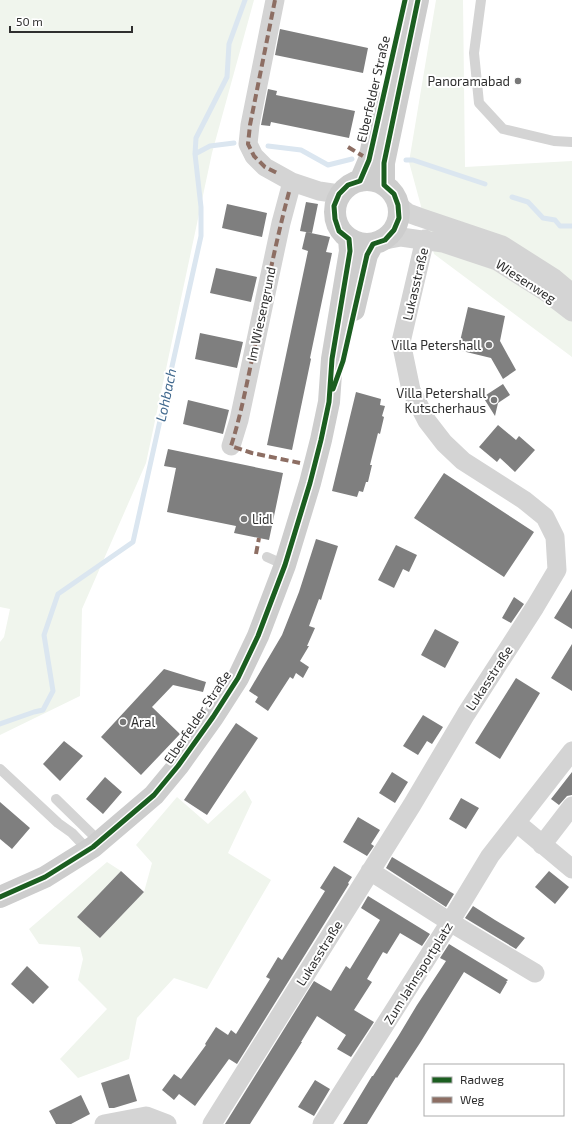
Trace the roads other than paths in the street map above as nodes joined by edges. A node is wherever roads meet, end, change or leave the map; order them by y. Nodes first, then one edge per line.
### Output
1 (275, 0) edge
2 (405, 0) edge
3 (418, 0) edge
4 (481, 0) edge
5 (572, 142) edge
6 (360, 181) junction
7 (292, 182) junction
8 (384, 185) junction
9 (331, 197) junction
10 (398, 205) junction
11 (349, 239) junction
12 (425, 239) junction
13 (379, 242) junction
14 (572, 293) edge
15 (572, 312) edge
16 (329, 402) junction
17 (231, 446) dead end
18 (572, 751) edge
19 (0, 769) edge
20 (56, 799) dead end
21 (572, 806) edge
22 (517, 823) junction
23 (94, 845) junction
24 (542, 845) junction
25 (572, 869) edge
26 (370, 871) junction
27 (0, 897) edge
28 (450, 922) junction
29 (535, 973) dead end
30 (104, 1124) edge
31 (166, 1124) edge
32 (212, 1124) edge
33 (322, 1124) edge

1 - 7 street
2 - 6 main road, Elberfelder Straße
3 - 8 main road, Elberfelder Straße
4 - 5 lane
6 - 8 main road
6 - 9 main road
7 - 9 street
7 - 17 street, Im Wiesengrund
8 - 10 main road
9 - 11 main road
10 - 13 main road
10 - 14 street, Wiesenweg
11 - 13 main road
11 - 16 main road, Elberfelder Straße
12 - 13 street, Wiesenweg
12 - 15 street, Wiesenweg
12 - 26 street, Lukasstraße
13 - 16 main road, Elberfelder Straße
16 - 23 main road, Elberfelder Straße
18 - 22 street, Zum Jahnsportplatz
19 - 23 lane
20 - 23 lane
21 - 24 street
22 - 24 street
22 - 28 street, Zum Jahnsportplatz
23 - 27 main road, Elberfelder Straße
24 - 25 street
26 - 28 street
26 - 32 street, Lukasstraße
28 - 29 street
28 - 33 street, Zum Jahnsportplatz
30 - 31 street

